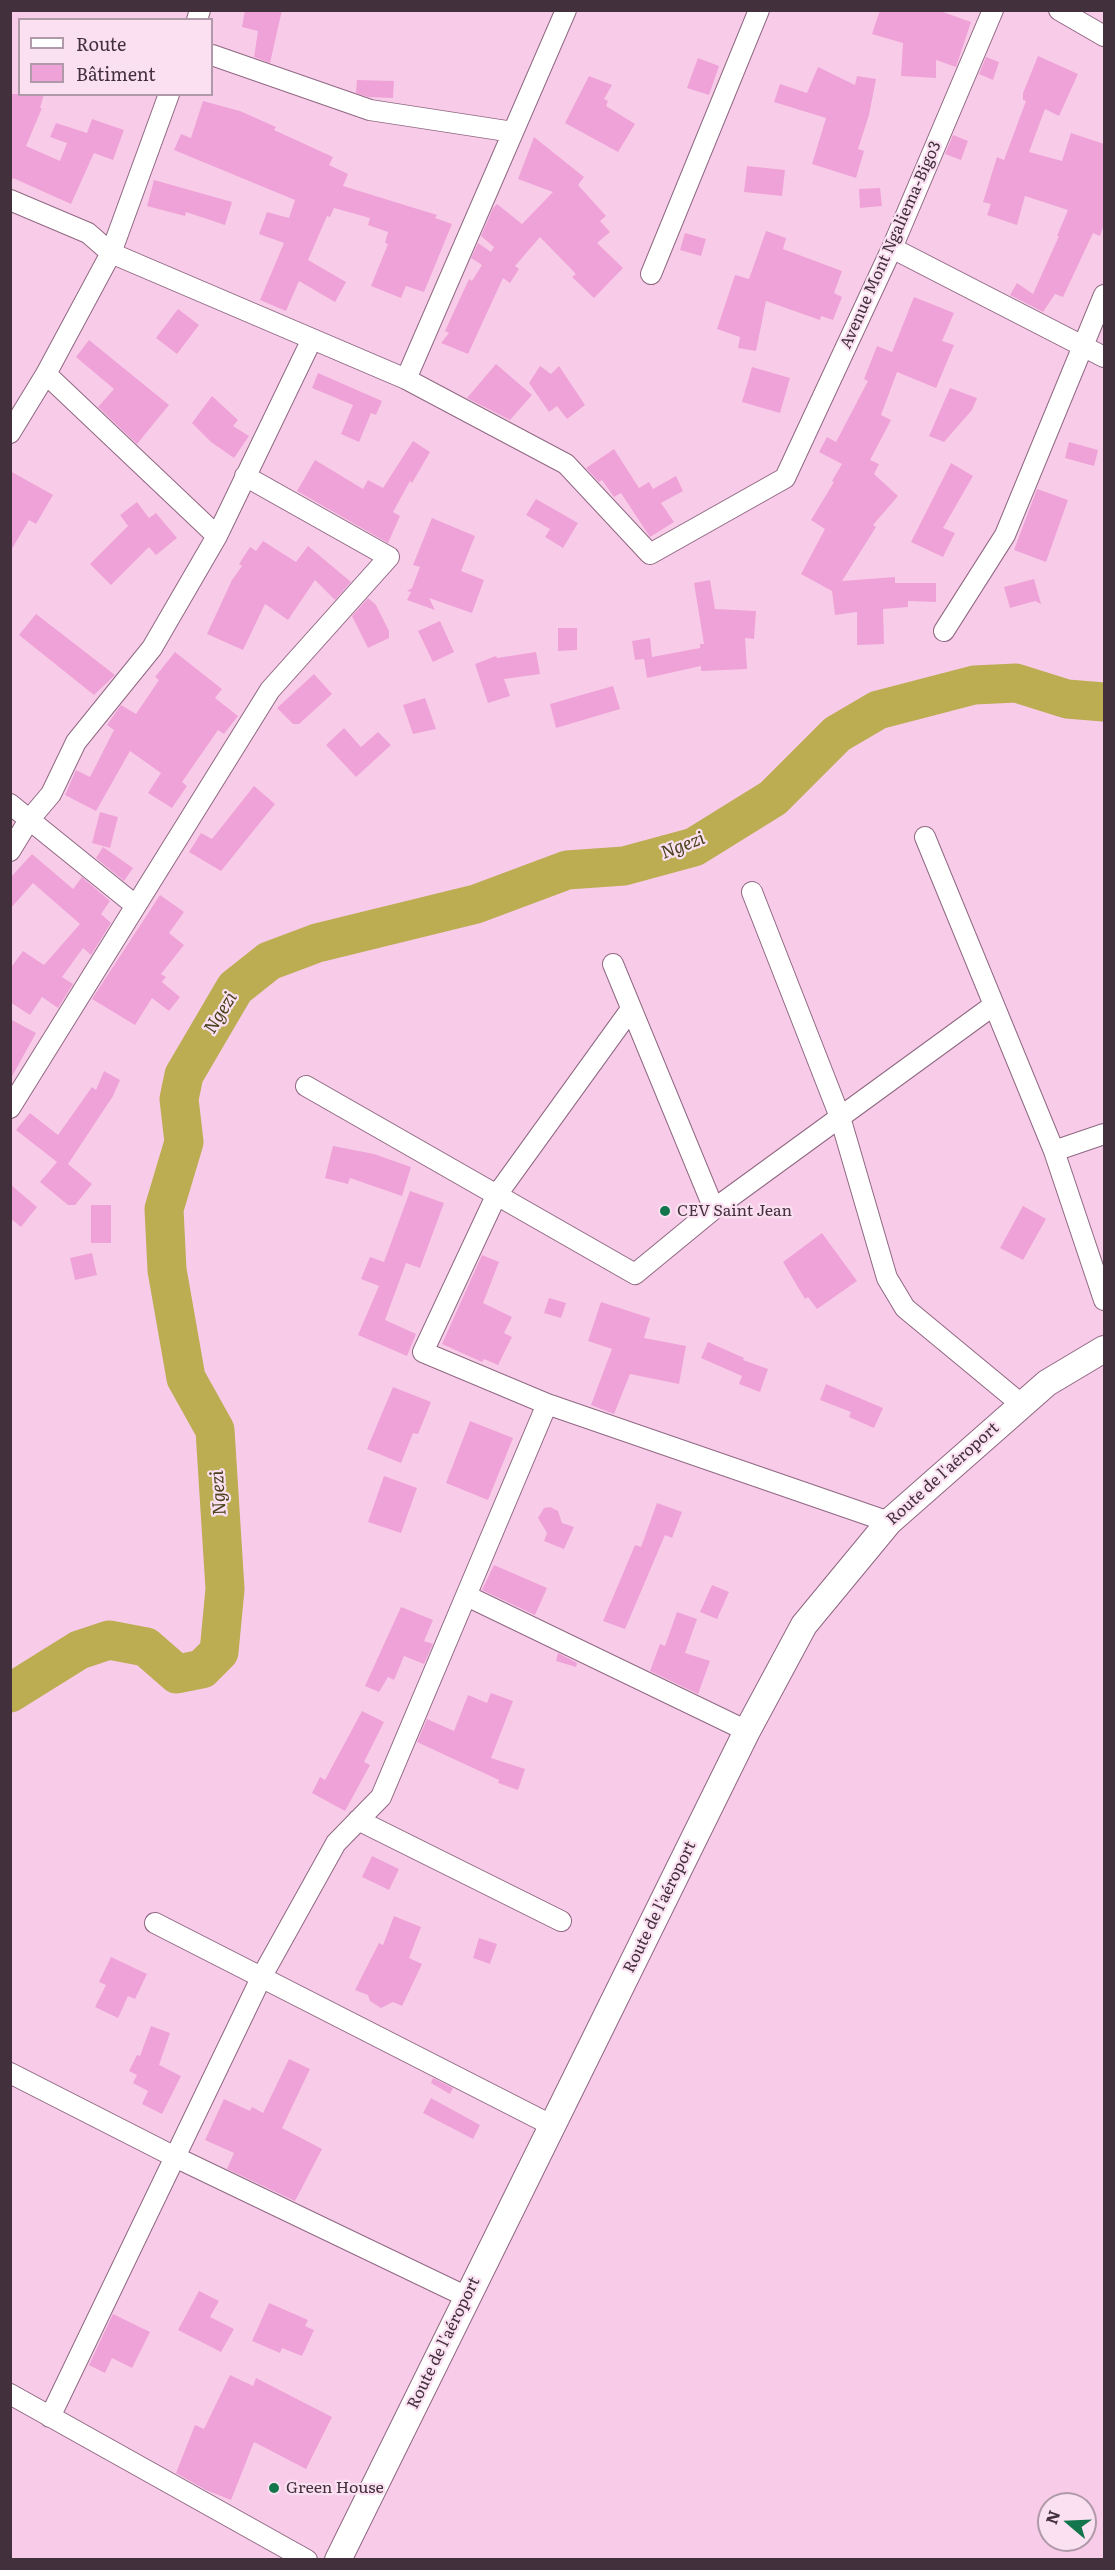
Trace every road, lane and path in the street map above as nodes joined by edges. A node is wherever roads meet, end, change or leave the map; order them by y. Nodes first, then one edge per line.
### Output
1 (566, 10) edge
2 (759, 10) edge
3 (993, 10) edge
4 (1059, 10) edge
5 (1104, 36) edge
6 (213, 55) edge
7 (168, 96) edge
8 (513, 132) junction
9 (10, 200) edge
10 (892, 248) junction
11 (111, 253) junction
12 (651, 274) dead end
13 (1104, 295) edge
14 (312, 339) junction
15 (1082, 347) junction
16 (1104, 357) edge
17 (46, 374) junction
18 (406, 380) junction
19 (10, 433) edge
20 (245, 476) junction
21 (217, 536) junction
22 (944, 631) dead end
23 (10, 804) edge
24 (29, 820) junction
25 (925, 837) dead end
26 (10, 851) edge
27 (752, 892) dead end
28 (135, 905) junction
29 (613, 964) dead end
30 (994, 1005) junction
31 (631, 1009) junction
32 (306, 1086) dead end
33 (10, 1108) edge
34 (840, 1117) junction
35 (1104, 1134) edge
36 (1054, 1151) junction
37 (496, 1196) junction
38 (714, 1209) junction
39 (1104, 1300) edge
40 (1104, 1349) edge
41 (547, 1404) junction
42 (1021, 1404) junction
43 (889, 1522) junction
44 (467, 1596) junction
45 (747, 1731) junction
46 (358, 1820) junction
47 (561, 1921) dead end
48 (155, 1923) dead end
49 (262, 1976) junction
50 (10, 2073) edge
51 (553, 2126) junction
52 (175, 2157) junction
53 (467, 2297) junction
54 (10, 2394) edge
55 (50, 2417) junction
56 (307, 2559) edge
57 (338, 2559) edge

1 - 8 street
2 - 12 street
3 - 10 street, Avenue Mont Ngaliema-Bigo3
4 - 5 street
6 - 8 street
7 - 11 street
8 - 18 street
9 - 11 street
10 - 15 street
10 - 18 street, Avenue Mont Ngaliema-Bigo3
11 - 14 street
11 - 17 street
13 - 15 street
14 - 18 street
14 - 20 street
15 - 16 street
15 - 22 street
17 - 19 street
17 - 21 street
20 - 21 street
20 - 28 street
21 - 24 street
23 - 24 street
24 - 26 street
24 - 28 street
25 - 30 street
27 - 34 street
28 - 33 street
29 - 31 street
30 - 34 street
30 - 36 street
31 - 37 street
31 - 38 street
32 - 37 street
34 - 38 street
34 - 42 street
35 - 36 street
36 - 39 street
37 - 38 street
37 - 41 street
40 - 42 street, Route de l'aéroport
41 - 43 street
41 - 44 street
42 - 43 street, Route de l'aéroport
43 - 45 street, Route de l'aéroport
44 - 45 street
44 - 46 street
45 - 51 street, Route de l'aéroport
46 - 47 street
46 - 49 street
48 - 49 street
49 - 51 street
49 - 52 street
50 - 52 street
51 - 53 street, Route de l'aéroport
52 - 53 street
52 - 55 street
53 - 57 street, Route de l'aéroport
54 - 55 street
55 - 56 street

